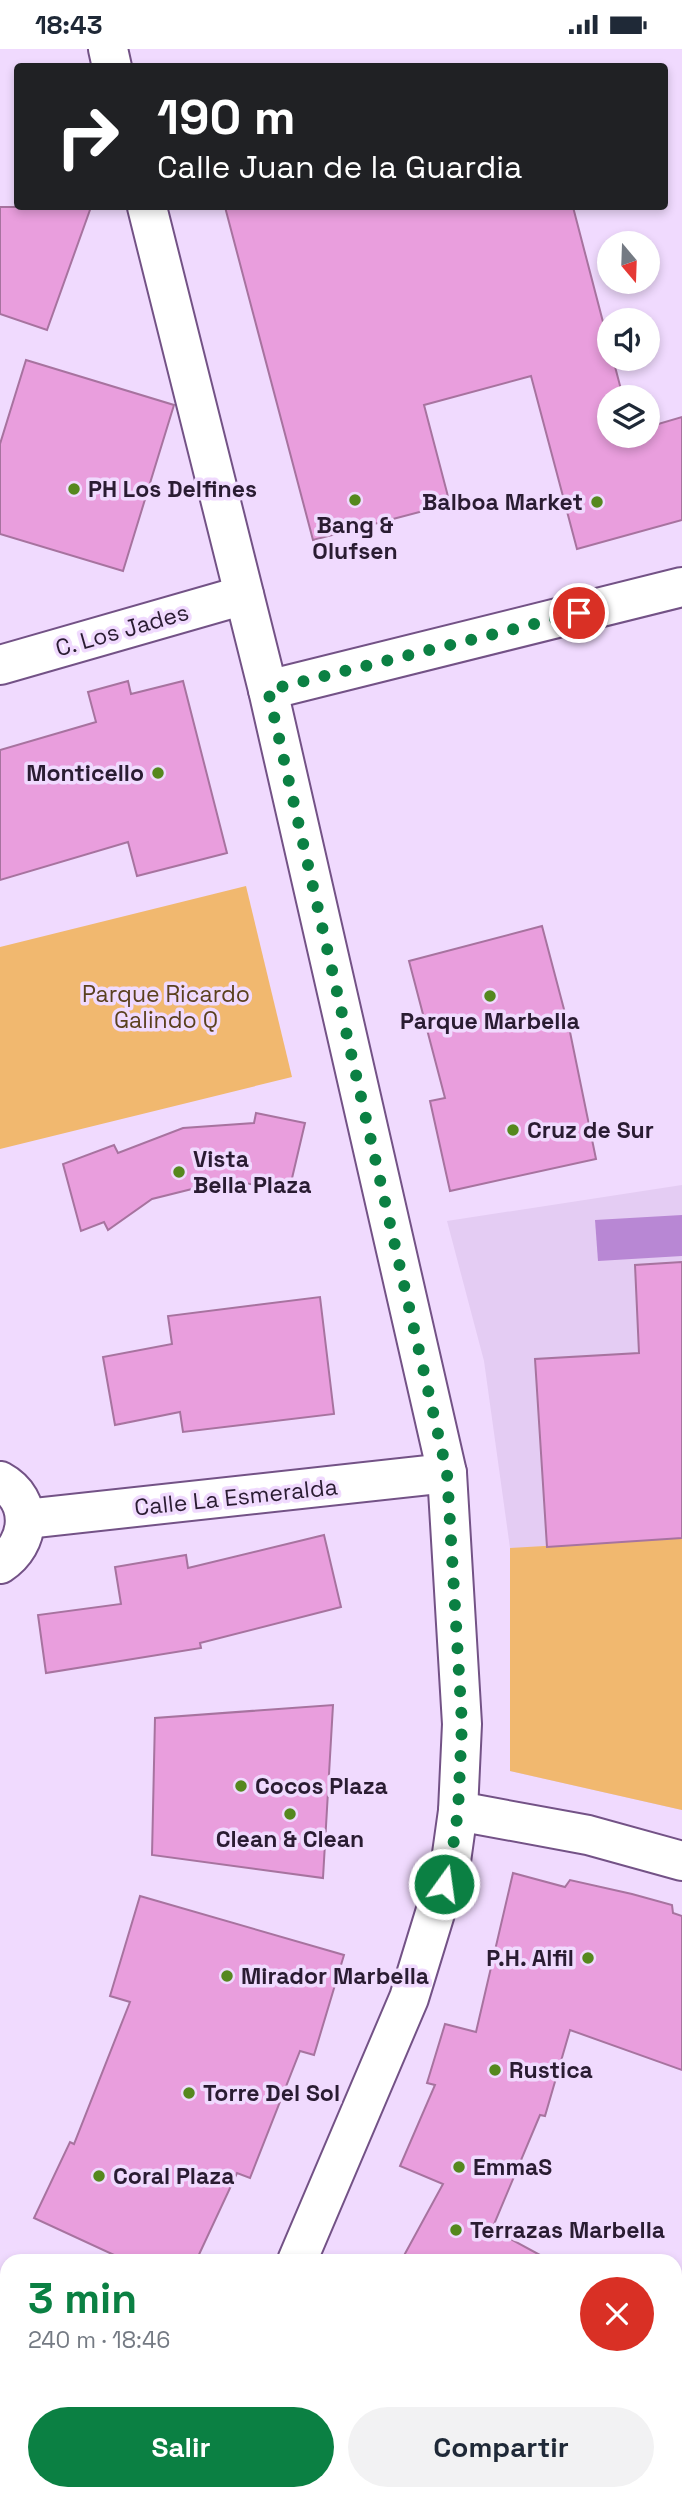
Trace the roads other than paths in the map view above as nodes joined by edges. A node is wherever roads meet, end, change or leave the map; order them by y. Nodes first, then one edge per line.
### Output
1 (148, 210) edge
2 (682, 587) edge
3 (244, 595) junction
4 (0, 665) edge
5 (268, 690) junction
6 (447, 1473) junction
7 (0, 1481) edge
8 (26, 1519) junction
9 (0, 1564) edge
10 (458, 1811) junction
11 (682, 1861) edge
12 (300, 2254) edge

1 - 3 street
2 - 5 street
3 - 4 street, C. Los Jades
3 - 5 street
5 - 6 street
6 - 8 street, Calle La Esmeralda
6 - 10 street
7 - 8 street
8 - 9 street
10 - 11 street
10 - 12 street

